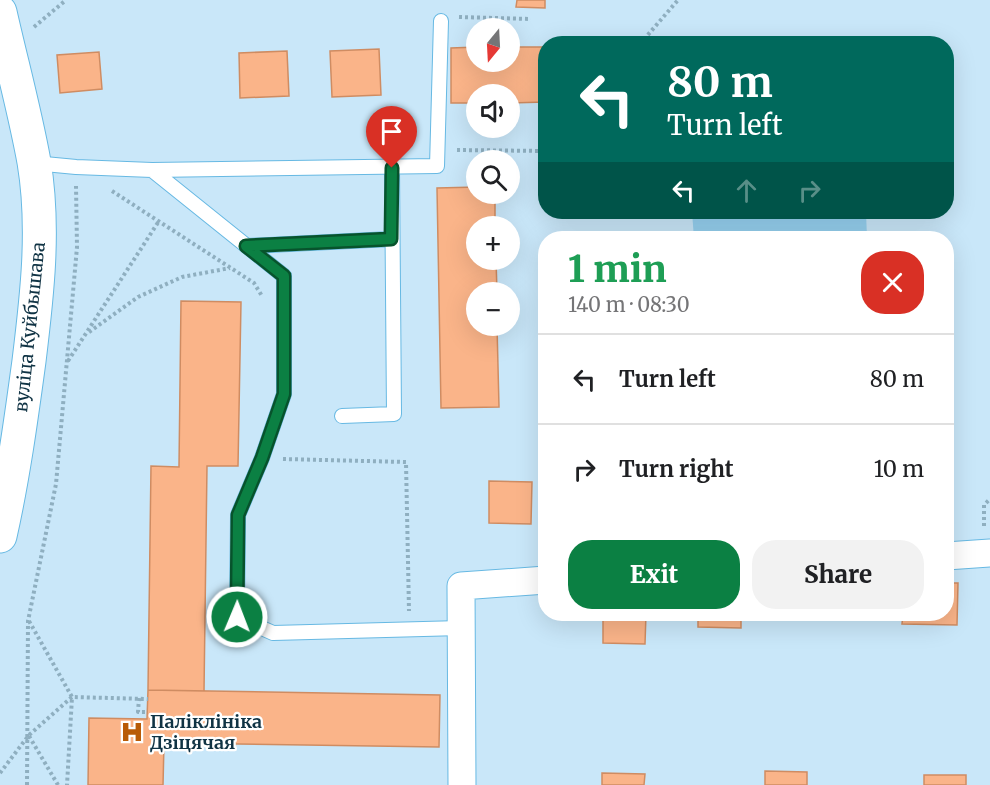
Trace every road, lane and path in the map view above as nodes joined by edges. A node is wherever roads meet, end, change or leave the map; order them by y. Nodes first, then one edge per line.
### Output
1 (66, 0) edge
2 (678, 0) edge
3 (0, 12) edge
4 (447, 18) joint
5 (531, 19) dead end
6 (32, 28) dead end
7 (647, 36) edge
8 (438, 150) junction
9 (538, 151) edge
10 (34, 163) junction
11 (76, 167) junction
12 (392, 168) junction
13 (152, 170) junction
14 (159, 221) junction
15 (391, 239) junction
16 (246, 246) junction
17 (231, 268) junction
18 (263, 298) dead end
19 (85, 335) junction
20 (67, 362) junction
21 (342, 416) dead end
22 (262, 458) junction
23 (0, 536) edge
24 (990, 553) edge
25 (954, 555) edge
26 (538, 581) edge
27 (28, 621) junction
28 (461, 628) junction
29 (409, 630) junction
30 (72, 697) junction
31 (139, 698) junction
32 (148, 699) dead end
33 (148, 712) dead end
34 (29, 735) junction
35 (0, 773) edge
36 (27, 785) edge
37 (58, 785) edge
38 (67, 785) edge
39 (462, 785) edge

1 - 6 path
2 - 7 path
3 - 10 main road, вуліца Куйбышава
4 - 5 path
4 - 8 lane
8 - 9 path
8 - 12 lane
10 - 11 lane
10 - 23 main road, вуліца Куйбышава
11 - 13 lane
11 - 14 path
11 - 20 path
12 - 13 lane
12 - 15 lane
13 - 16 lane
14 - 17 path
14 - 19 path
15 - 16 lane
15 - 21 lane
16 - 22 lane
17 - 18 path
17 - 19 path
19 - 20 path
20 - 27 path
22 - 29 path
22 - 29 lane
24 - 25 street
26 - 28 street
27 - 30 path
27 - 34 path
28 - 29 lane
28 - 39 street
30 - 31 path
30 - 34 path
30 - 38 path
31 - 32 path
31 - 33 path
34 - 35 path
34 - 36 path
34 - 37 path

